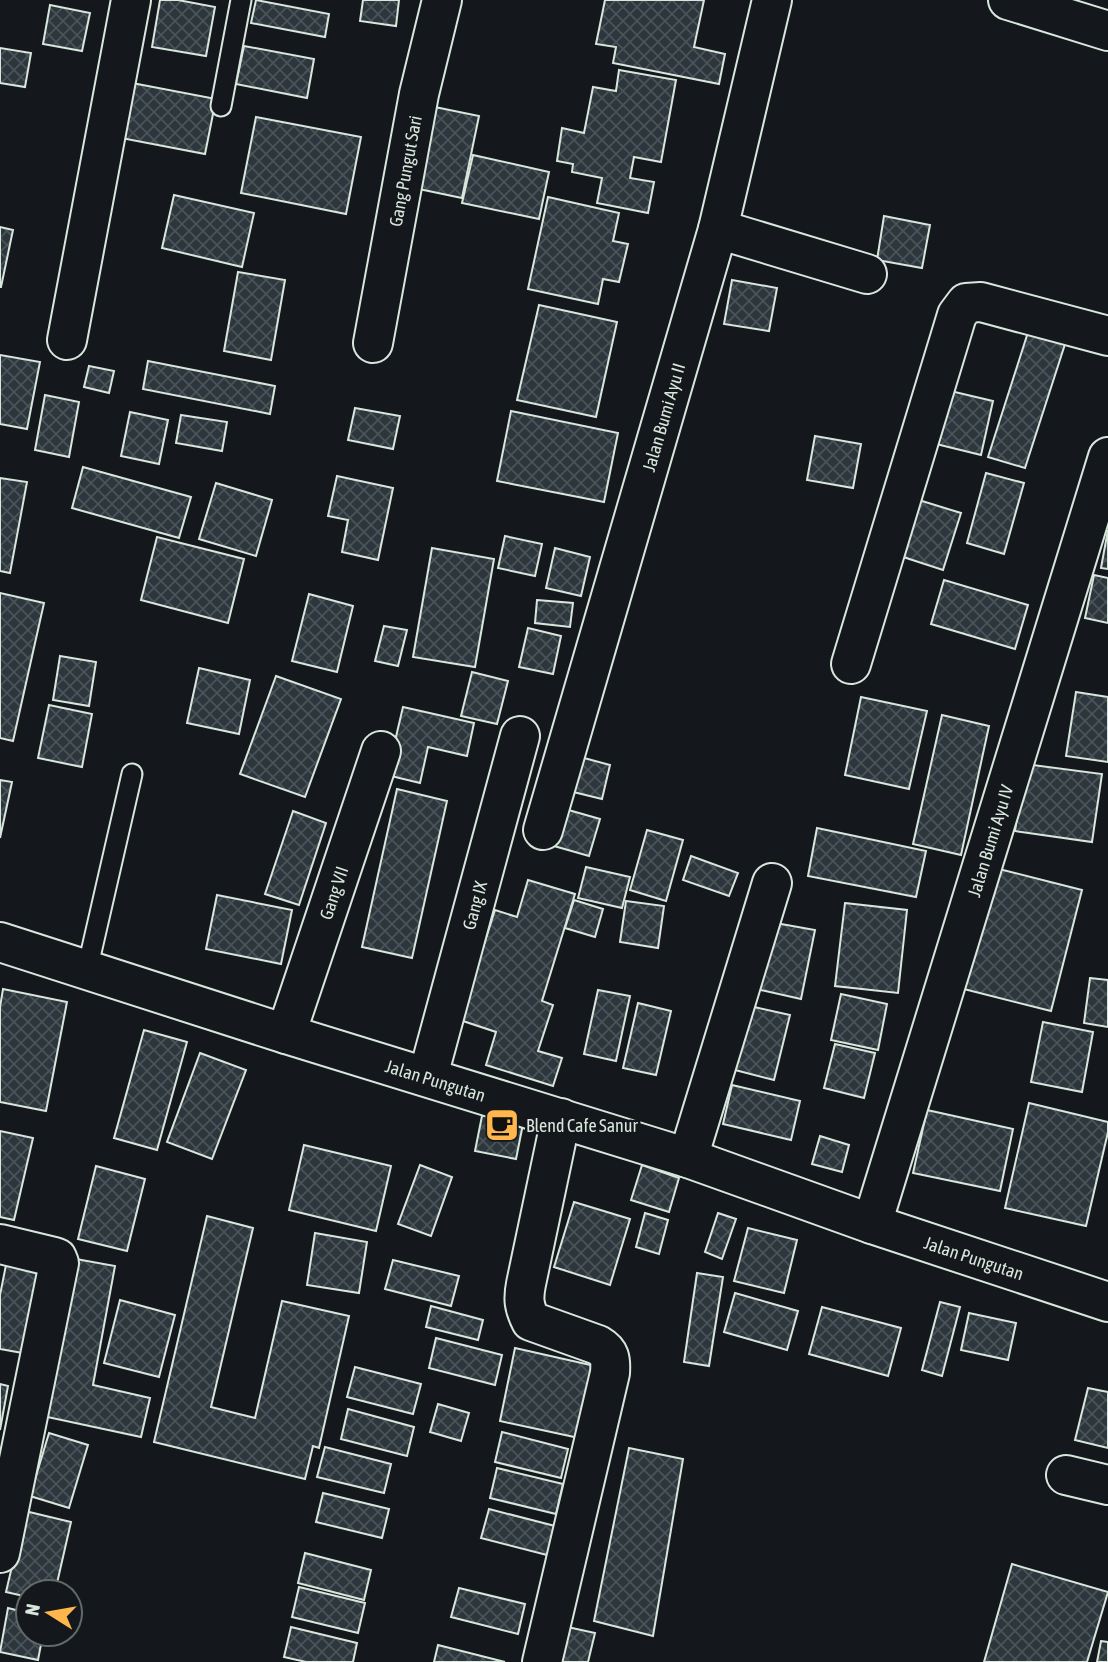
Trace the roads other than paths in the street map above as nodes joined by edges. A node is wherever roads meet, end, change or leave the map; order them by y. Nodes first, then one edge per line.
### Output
1 (131, 0) edge
2 (241, 0) edge
3 (442, 0) edge
4 (772, 0) edge
5 (1009, 0) edge
6 (1108, 31) edge
7 (221, 106) dead end
8 (718, 229) junction
9 (867, 274) dead end
10 (1108, 336) edge
11 (67, 340) dead end
12 (373, 343) dead end
13 (1108, 457) edge
14 (851, 664) dead end
15 (520, 736) dead end
16 (381, 751) dead end
17 (132, 774) dead end
18 (543, 830) dead end
19 (772, 883) dead end
20 (0, 942) edge
21 (87, 970) junction
22 (286, 1034) junction
23 (428, 1076) junction
24 (561, 1118) junction
25 (688, 1158) junction
26 (872, 1224) junction
27 (0, 1244) edge
28 (1108, 1302) edge
29 (1066, 1475) dead end
30 (1108, 1485) edge
31 (0, 1553) edge
32 (542, 1662) edge

1 - 11 street
2 - 7 lane
3 - 12 street, Gang Pungut Sari
4 - 8 street, Jalan Bumi Ayu II
5 - 6 street
8 - 9 street
8 - 18 street, Jalan Bumi Ayu II
10 - 14 street
13 - 26 street, Jalan Bumi Ayu IV
15 - 23 street, Gang IX
16 - 22 street, Gang VII
17 - 21 lane
19 - 25 street
20 - 21 street, Jalan Pungutan
21 - 22 street, Jalan Pungutan
22 - 23 street, Jalan Pungutan
23 - 24 street, Jalan Pungutan
24 - 25 street, Jalan Pungutan
24 - 32 street
25 - 26 street, Jalan Pungutan
26 - 28 street, Jalan Pungutan
27 - 31 street
29 - 30 street

